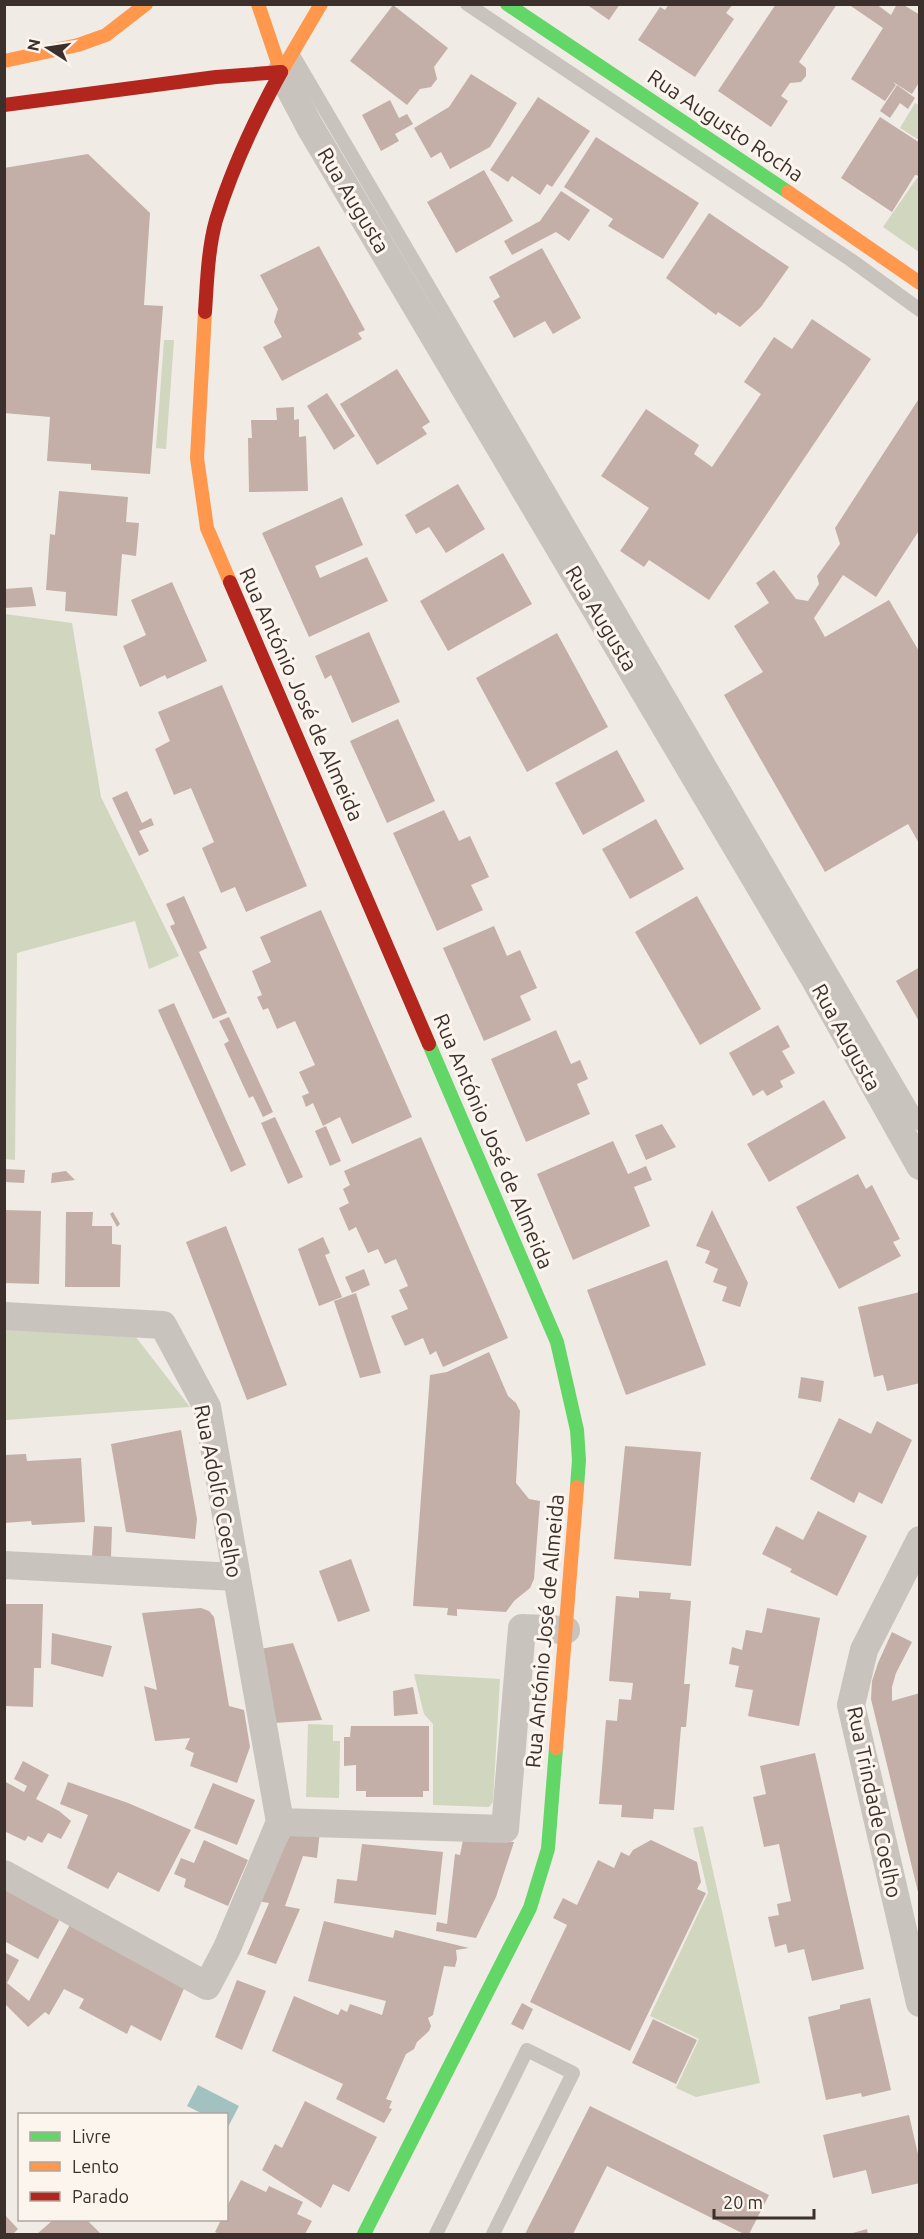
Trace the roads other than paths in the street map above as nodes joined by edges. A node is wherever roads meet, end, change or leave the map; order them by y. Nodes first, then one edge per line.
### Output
1 (146, 4) edge
2 (258, 4) edge
3 (321, 4) edge
4 (467, 4) edge
5 (507, 4) edge
6 (4, 61) edge
7 (286, 62) junction
8 (4, 105) edge
9 (920, 283) edge
10 (920, 310) edge
11 (920, 1124) edge
12 (920, 1166) edge
13 (4, 1316) edge
14 (920, 1540) edge
15 (4, 1565) edge
16 (236, 1577) junction
17 (566, 1630) junction
18 (280, 1822) junction
19 (4, 1874) edge
20 (920, 2003) edge
21 (364, 2235) edge
22 (436, 2235) edge
23 (494, 2235) edge

1 - 6 street
2 - 7 street
3 - 7 street, Rua António José de Almeida
4 - 10 lane
5 - 9 street, Rua Augusto Rocha
7 - 8 street
7 - 11 lane
7 - 12 street, Rua Augusta
7 - 17 street, Rua António José de Almeida
13 - 16 street, Rua Adolfo Coelho
14 - 20 street, Rua Trindade Coelho
15 - 16 street
16 - 18 street, Rua Adolfo Coelho
17 - 18 street
17 - 21 street, Rua António José de Almeida
18 - 19 street
22 - 23 lane

